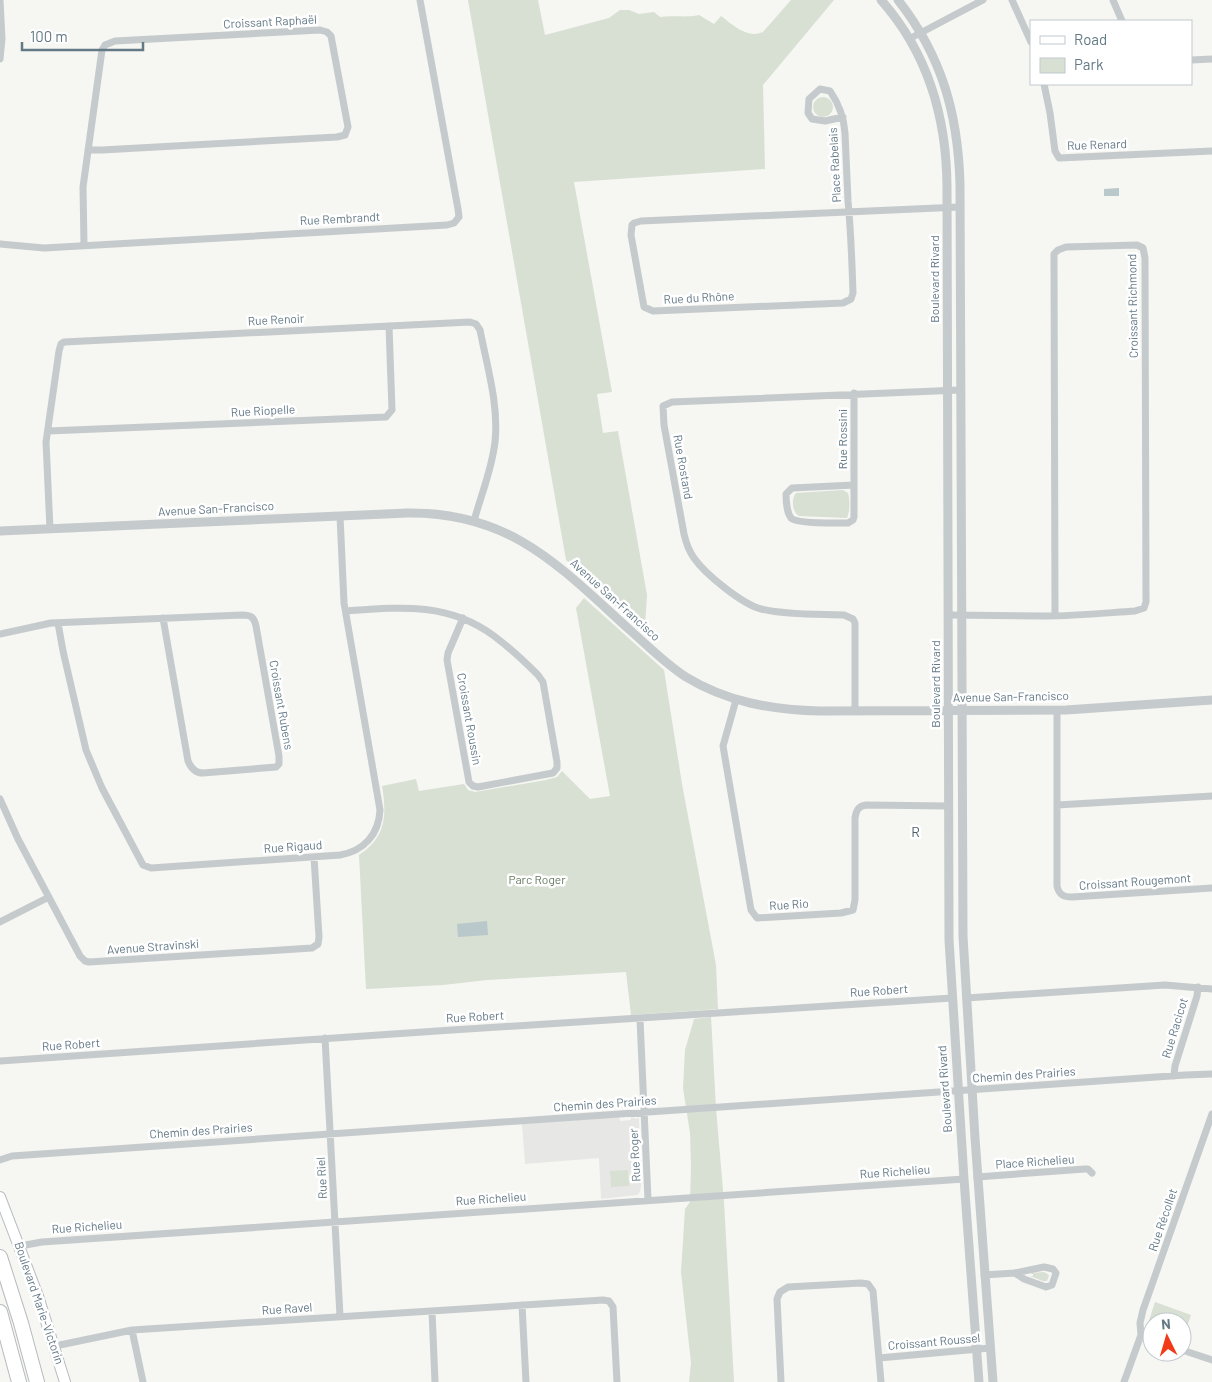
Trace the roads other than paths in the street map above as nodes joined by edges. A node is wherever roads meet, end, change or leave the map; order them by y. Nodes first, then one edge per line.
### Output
1 (0, 0) edge
2 (420, 0) edge
3 (881, 0) edge
4 (898, 0) edge
5 (983, 0) edge
6 (1012, 0) edge
7 (1114, 0) edge
8 (1122, 20) edge
9 (920, 32) junction
10 (909, 38) junction
11 (1030, 40) edge
12 (1, 47) edge
13 (0, 59) edge
14 (1212, 59) edge
15 (1192, 60) edge
16 (1044, 85) edge
17 (843, 117) junction
18 (88, 150) junction
19 (1212, 151) edge
20 (960, 207) junction
21 (947, 208) junction
22 (849, 212) junction
23 (0, 244) edge
24 (84, 245) junction
25 (389, 326) junction
26 (948, 390) junction
27 (960, 390) junction
28 (854, 393) junction
29 (48, 431) junction
30 (854, 485) junction
31 (340, 516) junction
32 (474, 521) junction
33 (50, 529) junction
34 (0, 531) edge
35 (346, 611) junction
36 (948, 615) junction
37 (961, 616) junction
38 (1055, 616) junction
39 (163, 618) junction
40 (463, 618) junction
41 (58, 623) junction
42 (0, 634) edge
43 (736, 700) junction
44 (1212, 700) edge
45 (949, 710) junction
46 (962, 710) junction
47 (1057, 710) junction
48 (855, 711) junction
49 (1212, 796) edge
50 (0, 801) edge
51 (1057, 805) junction
52 (949, 806) junction
53 (314, 857) junction
54 (1212, 888) edge
55 (48, 897) junction
56 (0, 922) edge
57 (1198, 987) junction
58 (1212, 989) edge
59 (952, 998) junction
60 (966, 998) junction
61 (640, 1019) junction
62 (325, 1038) junction
63 (0, 1061) edge
64 (1212, 1074) edge
65 (1174, 1076) junction
66 (958, 1090) junction
67 (972, 1090) junction
68 (644, 1112) junction
69 (1212, 1114) edge
70 (330, 1134) junction
71 (0, 1160) edge
72 (1092, 1173) dead end
73 (978, 1177) junction
74 (964, 1179) junction
75 (0, 1198) edge
76 (648, 1200) junction
77 (335, 1221) junction
78 (20, 1246) junction
79 (0, 1257) edge
80 (1015, 1273) junction
81 (984, 1275) junction
82 (522, 1305) junction
83 (432, 1311) junction
84 (0, 1312) edge
85 (340, 1316) junction
86 (132, 1330) junction
87 (1141, 1335) joint
88 (55, 1346) junction
89 (990, 1348) junction
90 (977, 1349) junction
91 (1192, 1353) edge
92 (879, 1358) junction
93 (1212, 1360) edge
94 (19, 1382) edge
95 (37, 1382) edge
96 (65, 1382) edge
97 (143, 1382) edge
98 (435, 1382) edge
99 (526, 1382) edge
100 (617, 1382) edge
101 (781, 1382) edge
102 (881, 1382) edge
103 (979, 1382) edge
104 (993, 1382) edge
105 (1124, 1382) edge

1 - 12 street
2 - 24 street, Rue Rembrandt
3 - 10 street, Boulevard Rivard
4 - 9 street, Boulevard Rivard
5 - 9 street
6 - 11 street
7 - 8 street
9 - 10 street
9 - 20 street, Boulevard Rivard
10 - 21 street, Boulevard Rivard
12 - 13 street
14 - 15 street
16 - 19 street, Rue Renard
17 - 17 street, Place Rabelais
17 - 22 street, Place Rabelais
18 - 18 street, Croissant Raphaël
18 - 24 street, Croissant Raphaël
20 - 21 street, Rue du Rhône
20 - 27 street, Boulevard Rivard
21 - 22 street, Rue du Rhône
21 - 26 street, Boulevard Rivard
22 - 22 street, Rue du Rhône
23 - 24 street, Rue Rembrandt
25 - 29 street, Rue Renoir
25 - 29 street, Rue Riopelle
25 - 32 street, Rue Renoir
26 - 27 street, Rue Rostand
26 - 28 street, Rue Rostand
26 - 36 street, Boulevard Rivard
27 - 37 street, Boulevard Rivard
28 - 30 street, Rue Rossini
28 - 48 street, Rue Rostand
29 - 33 street, Rue Renoir
30 - 30 street, Rue Rossini
31 - 32 street, Avenue San-Francisco
31 - 33 street, Avenue San-Francisco
31 - 35 street, Rue Rigaud
32 - 43 street, Avenue San-Francisco
33 - 34 street, Avenue San-Francisco
35 - 40 street, Croissant Roussin
35 - 53 street, Rue Rigaud
36 - 37 street, Croissant Richmond
36 - 45 street, Boulevard Rivard
37 - 38 street, Croissant Richmond
37 - 46 street, Boulevard Rivard
38 - 38 street, Croissant Richmond
39 - 39 street, Croissant Rubens
39 - 41 street, Croissant Rubens
40 - 40 street, Croissant Roussin
41 - 42 street, Croissant Rubens
41 - 53 street, Rue Rigaud
43 - 48 street, Avenue San-Francisco
43 - 52 street, Rue Rio
44 - 47 street, Avenue San-Francisco
45 - 46 street, Avenue San-Francisco
45 - 48 street, Avenue San-Francisco
45 - 52 street, Boulevard Rivard
46 - 47 street, Avenue San-Francisco
46 - 60 street, Boulevard Rivard
47 - 51 street, Croissant Rougemont
49 - 51 street
50 - 55 street, Avenue Stravinski
51 - 54 street, Croissant Rougemont
52 - 59 street, Boulevard Rivard
53 - 55 street, Avenue Stravinski
55 - 56 street
57 - 58 street
57 - 60 street
57 - 65 street, Rue Racicot
59 - 61 street, Rue Robert
59 - 66 street, Boulevard Rivard
60 - 67 street, Boulevard Rivard
61 - 62 street, Rue Robert
61 - 68 street, Rue Roger
62 - 63 street, Rue Robert
62 - 70 street, Rue Riel
64 - 65 street, Chemin des Prairies
65 - 67 street, Chemin des Prairies
66 - 67 street, Chemin des Prairies
66 - 68 street, Chemin des Prairies
66 - 74 street, Boulevard Rivard
67 - 73 street, Boulevard Rivard
68 - 70 street, Chemin des Prairies
68 - 76 street, Rue Roger
69 - 87 street, Rue Récollet
70 - 71 street, Chemin des Prairies
70 - 77 street, Rue Riel
72 - 73 street, Place Richelieu
73 - 81 street, Boulevard Rivard
74 - 76 street, Rue Richelieu
74 - 90 street, Boulevard Rivard
75 - 78 main road, Boulevard Marie-Victorin
76 - 77 street, Rue Richelieu
77 - 78 street, Rue Richelieu
77 - 85 street, Rue Riel
78 - 88 main road, Boulevard Marie-Victorin
79 - 95 highway
80 - 80 street
80 - 81 street
81 - 89 street, Boulevard Rivard
82 - 83 street, Rue Ravel
82 - 99 street
82 - 100 street, Rue Ravel
83 - 85 street, Rue Ravel
83 - 98 street
84 - 94 highway
85 - 86 street, Rue Ravel
86 - 88 street, Rue Ravel
86 - 97 street
87 - 105 street, Rue Récollet
88 - 96 main road, Boulevard Marie-Victorin
89 - 90 street, Croissant Roussel
89 - 104 street, Boulevard Rivard
90 - 92 street, Croissant Roussel
90 - 103 street, Boulevard Rivard
91 - 93 street
92 - 101 street, Croissant Roussel
92 - 102 street, Croissant Roussel

